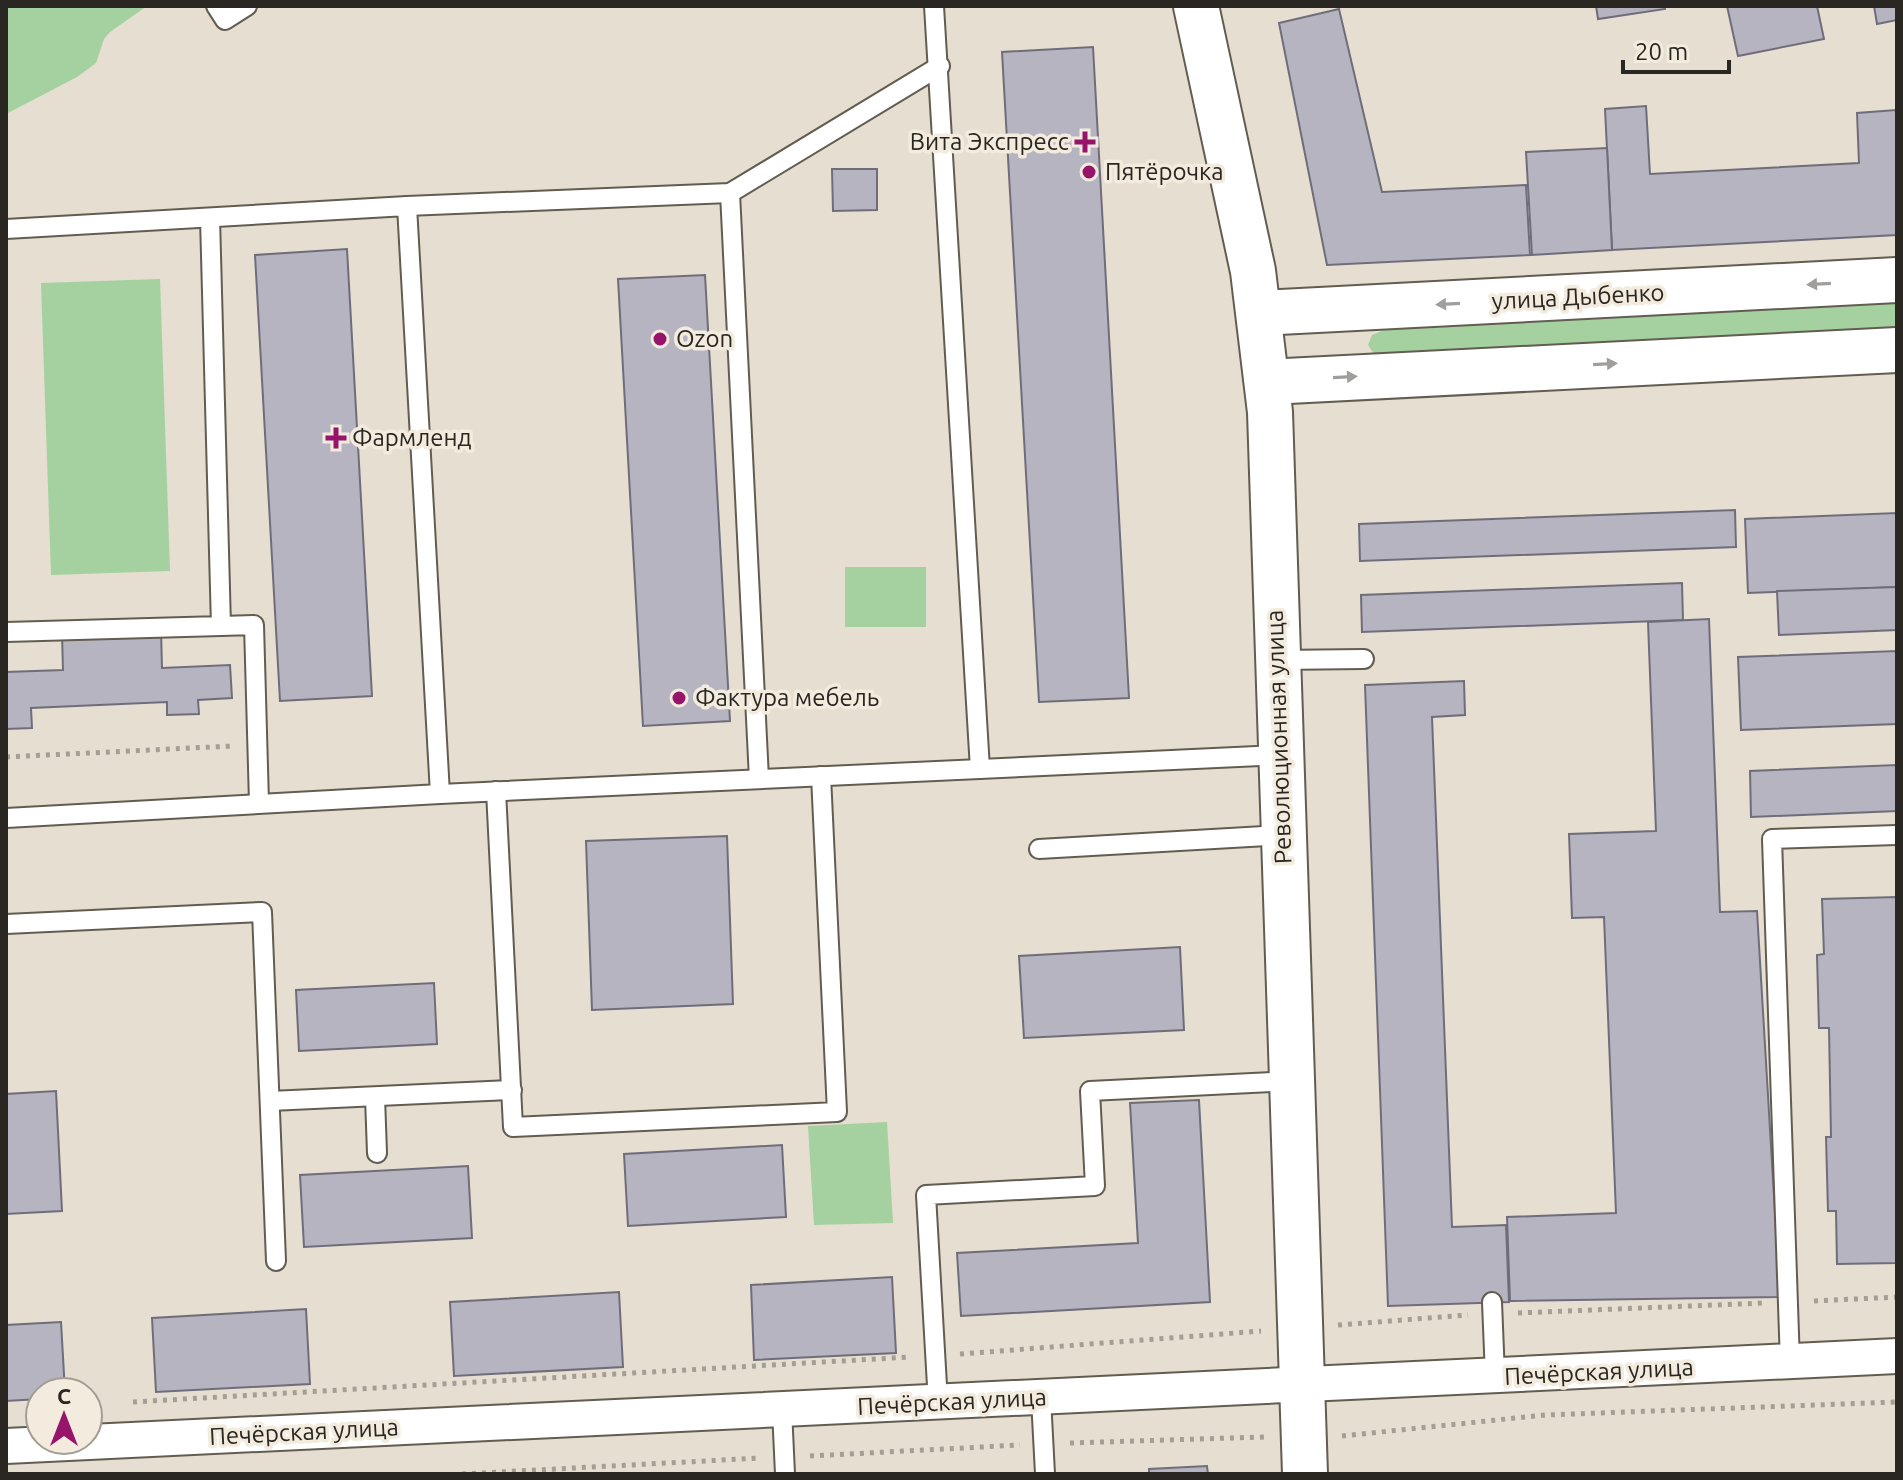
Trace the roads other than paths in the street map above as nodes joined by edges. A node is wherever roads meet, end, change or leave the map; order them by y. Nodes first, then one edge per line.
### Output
1 (216, 6) edge
2 (247, 6) edge
3 (934, 6) edge
4 (1196, 6) edge
5 (940, 66) junction
6 (730, 193) junction
7 (407, 206) junction
8 (210, 218) junction
9 (6, 229) edge
10 (1897, 280) edge
11 (1260, 313) junction
12 (1897, 350) edge
13 (1267, 382) junction
14 (221, 626) junction
15 (6, 632) edge
16 (1364, 659) dead end
17 (1277, 660) junction
18 (1280, 755) junction
19 (980, 769) junction
20 (821, 776) junction
21 (759, 779) junction
22 (496, 791) junction
23 (440, 794) junction
24 (259, 803) junction
25 (6, 818) edge
26 (1283, 835) junction
27 (1897, 835) edge
28 (1039, 849) dead end
29 (6, 924) edge
30 (1291, 1081) junction
31 (512, 1090) junction
32 (375, 1097) junction
33 (270, 1101) junction
34 (377, 1153) dead end
35 (276, 1261) dead end
36 (1493, 1308) road end
37 (1897, 1356) edge
38 (1790, 1363) junction
39 (1495, 1376) junction
40 (1302, 1385) junction
41 (1041, 1398) junction
42 (938, 1403) junction
43 (782, 1410) junction
44 (6, 1446) edge
45 (1304, 1456) edge
46 (784, 1466) edge
47 (1045, 1474) edge

1 - 2 lane
3 - 5 lane
4 - 11 main road, Революционная улица
5 - 6 lane
5 - 19 lane
6 - 7 lane
6 - 21 lane
7 - 8 lane
7 - 23 lane
8 - 9 lane
8 - 14 lane
10 -> 11 main road, улица Дыбенко
11 - 13 main road, Революционная улица
13 -> 12 main road
13 - 17 main road, Революционная улица
14 - 15 lane
14 - 24 lane
16 - 17 lane
17 - 18 main road, Революционная улица
18 - 19 lane
18 - 26 main road, Революционная улица
19 - 20 lane
20 - 21 lane
20 - 31 lane
21 - 22 lane
22 - 23 lane
22 - 31 lane
23 - 24 lane
24 - 25 lane
26 - 28 lane
26 - 30 main road, Революционная улица
27 - 38 lane
29 - 33 lane
30 - 40 main road, Революционная улица
30 - 42 lane
31 - 32 lane
32 - 33 lane
32 - 34 lane
33 - 35 lane
36 - 39 lane
37 - 38 street, Печёрская улица
38 - 39 street, Печёрская улица
39 - 40 street, Печёрская улица
40 - 41 street, Печёрская улица
40 - 45 main road, Революционная улица
41 - 42 street, Печёрская улица
41 - 47 lane
42 - 43 street, Печёрская улица
43 - 44 street, Печёрская улица
43 - 46 lane

